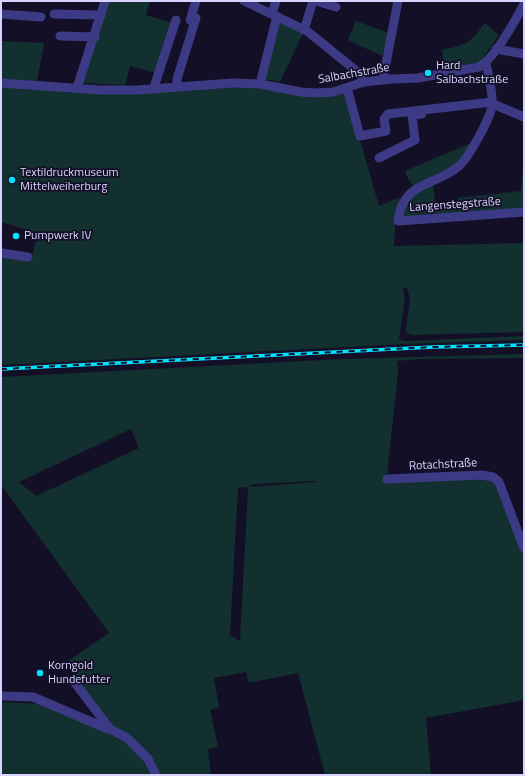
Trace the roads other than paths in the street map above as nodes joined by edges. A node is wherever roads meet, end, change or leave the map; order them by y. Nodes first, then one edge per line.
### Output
1 (105, 1) edge
2 (196, 1) edge
3 (244, 1) edge
4 (276, 1) edge
5 (315, 1) edge
6 (398, 1) edge
7 (524, 4) edge
8 (336, 7) dead end
9 (1, 14) edge
10 (54, 14) dead end
11 (275, 15) junction
12 (101, 16) junction
13 (41, 17) dead end
14 (176, 20) dead end
15 (304, 30) junction
16 (60, 36) dead end
17 (95, 37) junction
18 (496, 49) junction
19 (524, 54) edge
20 (485, 63) junction
21 (383, 79) junction
22 (1, 82) edge
23 (364, 82) junction
24 (260, 84) junction
25 (177, 87) junction
26 (78, 88) junction
27 (347, 88) junction
28 (155, 89) junction
29 (492, 105) junction
30 (524, 117) edge
31 (379, 158) dead end
32 (524, 212) edge
33 (1, 253) edge
34 (28, 257) dead end
35 (386, 479) dead end
36 (524, 548) edge
37 (75, 683) dead end
38 (1, 696) edge
39 (110, 729) junction
40 (156, 775) edge

1 - 12 street
2 - 25 street
3 - 11 street
4 - 11 street
5 - 8 street
5 - 15 street
6 - 21 street
7 - 18 street
9 - 13 street
10 - 12 street
11 - 15 street
11 - 24 street
12 - 17 street
14 - 28 street
15 - 23 street
16 - 17 street
17 - 26 street
18 - 19 street
18 - 20 street
20 - 21 street, Salbachstraße
20 - 29 street
21 - 23 street, Salbachstraße
22 - 26 street, Salbachstraße
23 - 27 street, Salbachstraße
24 - 25 street, Salbachstraße
24 - 27 street, Salbachstraße
25 - 28 street, Salbachstraße
26 - 28 street, Salbachstraße
27 - 29 street
29 - 30 street
29 - 31 street
29 - 32 street, Langenstegstraße
33 - 34 street
35 - 36 street, Rotachstraße
37 - 39 street
38 - 39 street
39 - 40 street

